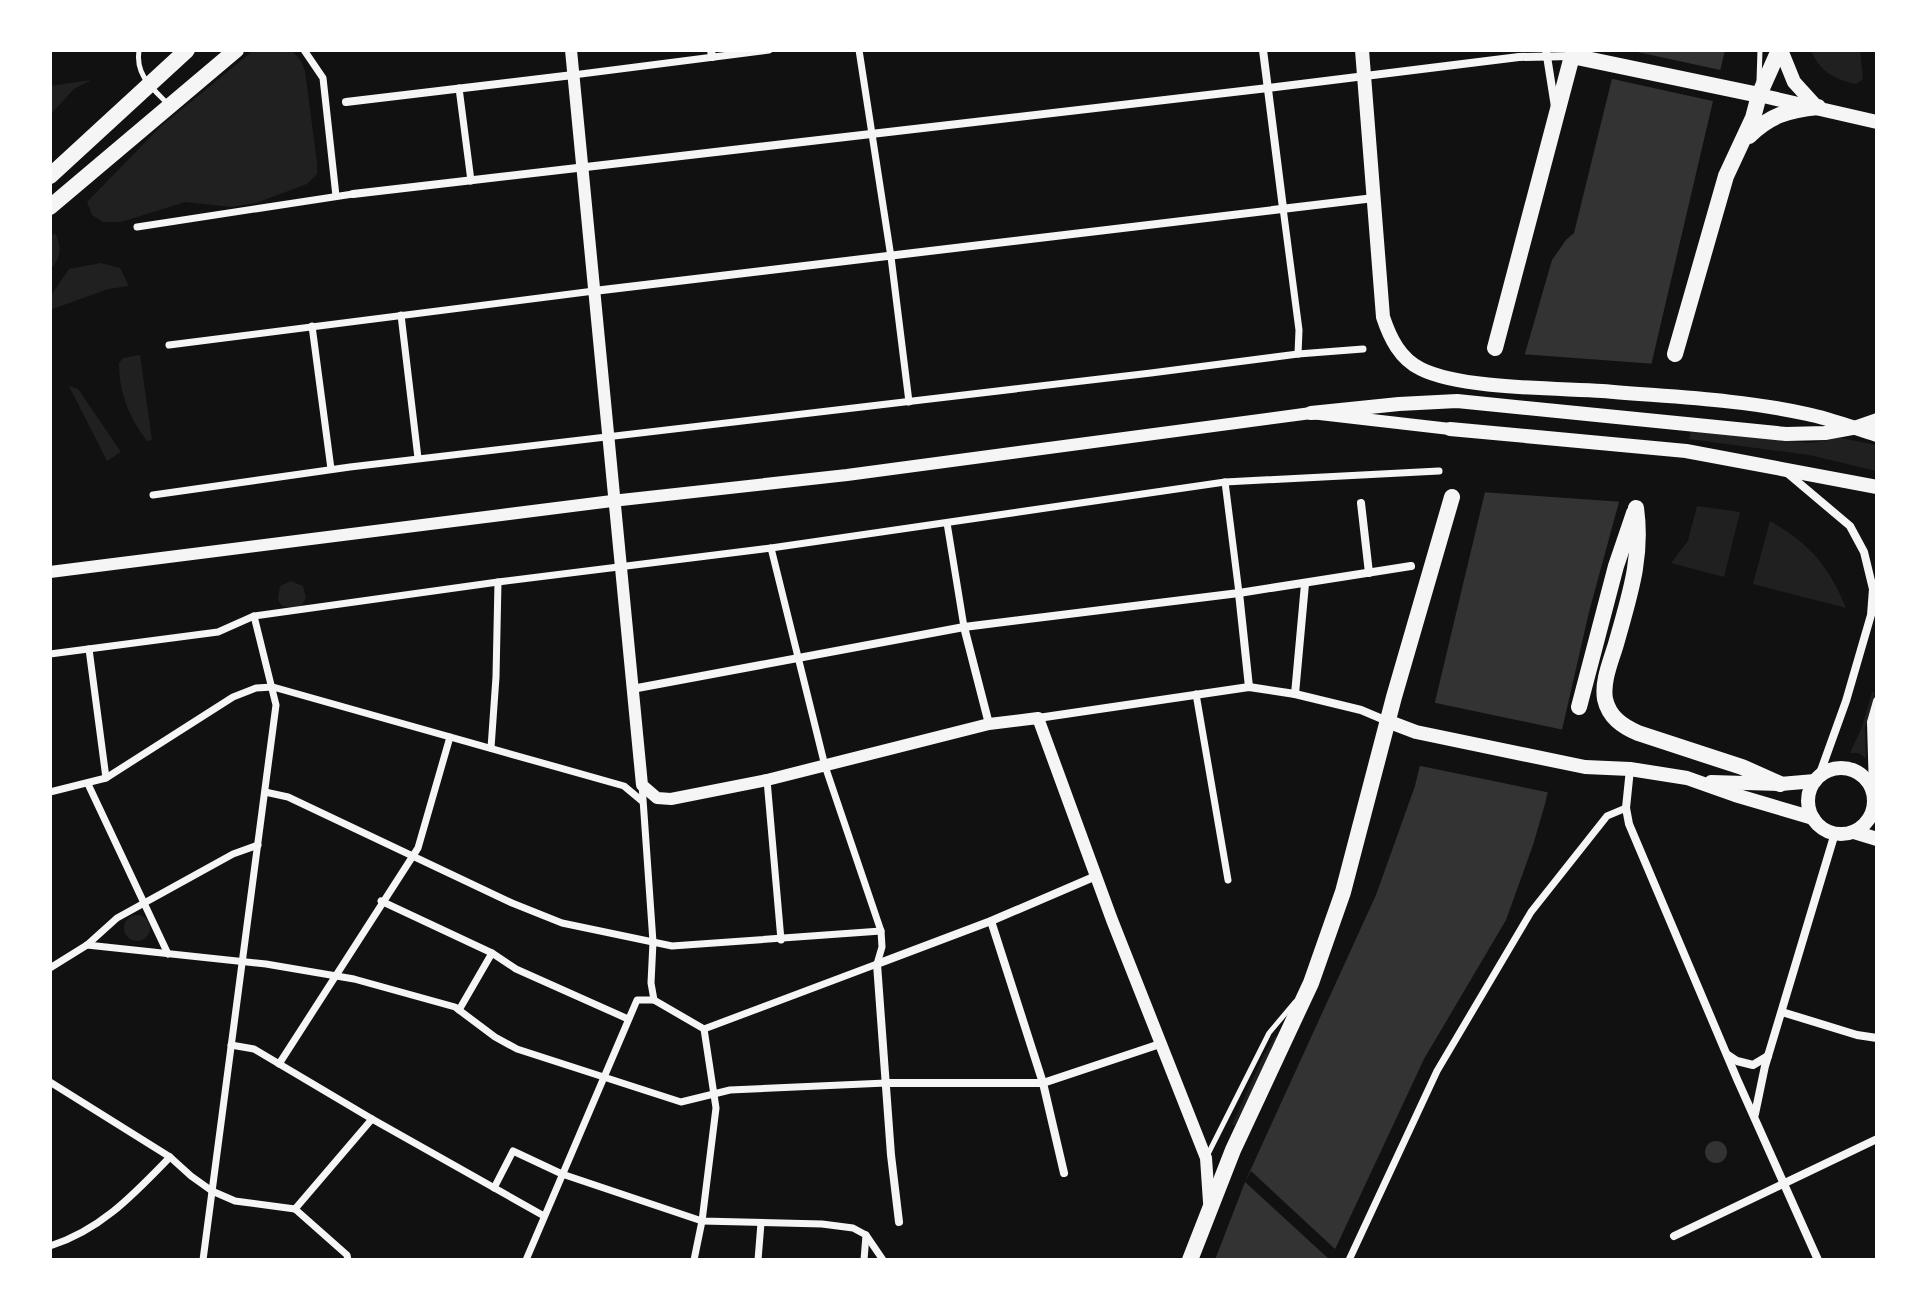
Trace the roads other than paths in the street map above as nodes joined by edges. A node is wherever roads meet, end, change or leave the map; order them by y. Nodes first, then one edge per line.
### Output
1 (139, 50) edge
2 (187, 50) edge
3 (236, 50) edge
4 (304, 50) edge
5 (571, 50) edge
6 (769, 50) edge
7 (859, 50) edge
8 (1263, 50) edge
9 (1362, 50) edge
10 (1760, 50) edge
11 (1780, 50) edge
12 (1546, 52) edge
13 (711, 54) edge
14 (1586, 57) edge
15 (573, 75) junction
16 (1364, 76) junction
17 (149, 84) junction
18 (459, 88) junction
19 (1268, 88) junction
20 (1759, 95) junction
21 (346, 102) joint
22 (326, 105) junction
23 (170, 106) junction
24 (1818, 107) junction
25 (1556, 112) junction
26 (1877, 122) edge
27 (871, 133) junction
28 (1742, 142) junction
29 (582, 169) junction
30 (50, 176) edge
31 (471, 181) junction
32 (353, 194) joint
33 (336, 196) junction
34 (1374, 198) junction
35 (50, 207) edge
36 (1283, 208) junction
37 (137, 227) dead end
38 (891, 257) junction
39 (594, 291) junction
40 (401, 315) junction
41 (312, 326) junction
42 (169, 345) dead end
43 (1495, 348) dead end
44 (1363, 349) dead end
45 (1298, 354) junction
46 (1675, 354) dead end
47 (909, 402) junction
48 (1311, 413) junction
49 (1877, 423) edge
50 (1854, 428) junction
51 (1450, 429) joint
52 (1877, 435) edge
53 (609, 437) junction
54 (418, 458) junction
55 (1781, 468) junction
56 (331, 469) junction
57 (1439, 471) dead end
58 (1225, 482) junction
59 (1877, 487) edge
60 (153, 495) dead end
61 (1452, 497) dead end
62 (615, 501) junction
63 (1361, 503) dead end
64 (947, 523) junction
65 (771, 548) junction
66 (1411, 566) dead end
67 (621, 568) junction
68 (50, 572) edge
69 (1369, 573) junction
70 (498, 582) junction
71 (1305, 584) junction
72 (1239, 593) junction
73 (254, 616) junction
74 (964, 627) junction
75 (89, 649) junction
76 (50, 654) edge
77 (799, 660) junction
78 (273, 687) junction
79 (1249, 687) junction
80 (632, 689) junction
81 (1196, 694) junction
82 (1295, 694) junction
83 (1877, 701) edge
84 (1579, 707) dead end
85 (1038, 718) junction
86 (1387, 721) junction
87 (989, 724) junction
88 (450, 737) junction
89 (491, 748) junction
90 (825, 766) junction
91 (1630, 769) junction
92 (106, 778) junction
93 (1817, 779) junction
94 (767, 780) junction
95 (1703, 782) junction
96 (88, 784) junction
97 (1780, 784) junction
98 (642, 785) junction
99 (1873, 791) junction
100 (50, 792) edge
101 (265, 792) junction
102 (642, 801) junction
103 (1626, 808) junction
104 (1875, 809) edge
105 (1813, 818) junction
106 (1854, 832) junction
107 (1835, 833) junction
108 (1877, 839) edge
109 (258, 845) junction
110 (413, 856) junction
111 (1096, 876) junction
112 (1228, 880) dead end
113 (381, 901) junction
114 (143, 903) junction
115 (991, 921) junction
116 (881, 931) junction
117 (781, 940) junction
118 (653, 942) junction
119 (87, 945) junction
120 (492, 953) junction
121 (168, 954) junction
122 (242, 963) junction
123 (877, 964) junction
124 (50, 968) edge
125 (336, 976) junction
126 (1311, 983) junction
127 (654, 1000) junction
128 (459, 1010) junction
129 (1782, 1012) junction
130 (625, 1020) junction
131 (704, 1029) junction
132 (1877, 1038) edge
133 (1160, 1044) junction
134 (231, 1045) junction
135 (1728, 1055) junction
136 (1768, 1056) junction
137 (279, 1064) junction
138 (603, 1078) junction
139 (50, 1082) edge
140 (886, 1083) junction
141 (1043, 1083) junction
142 (714, 1094) junction
143 (372, 1119) junction
144 (1755, 1119) junction
145 (1877, 1139) edge
146 (170, 1157) junction
147 (1206, 1158) junction
148 (1064, 1173) dead end
149 (562, 1174) junction
150 (1784, 1183) junction
151 (494, 1188) junction
152 (212, 1191) junction
153 (295, 1209) junction
154 (1209, 1209) junction
155 (544, 1216) junction
156 (702, 1221) junction
157 (899, 1222) dead end
158 (761, 1223) junction
159 (866, 1235) junction
160 (1674, 1236) dead end
161 (50, 1246) edge
162 (348, 1258) edge
163 (203, 1260) edge
164 (526, 1260) edge
165 (694, 1260) edge
166 (758, 1260) edge
167 (864, 1260) edge
168 (883, 1260) edge
169 (1190, 1260) edge
170 (1349, 1260) edge
171 (1818, 1260) edge

1 - 17 lane
2 - 17 main road
3 - 23 main road
4 - 22 street
5 - 15 street
6 - 13 street
7 - 27 street
8 - 19 street
9 - 16 main road
10 - 20 lane
11 - 20 main road
11 - 24 main road
12 - 14 street
12 - 16 street
12 - 25 street
13 - 15 street
14 - 20 main road
14 - 25 main road
15 - 18 street
15 - 29 street
16 - 19 street
16 - 34 main road
17 - 23 lane
17 - 30 main road
18 - 21 street
18 - 31 street
19 - 27 street
19 - 36 street
20 - 24 main road
20 - 28 main road
21 - 22 street
22 - 33 street
23 - 35 main road
24 - 26 main road
24 - 28 main road
25 - 43 main road
27 - 29 street
27 - 38 street
28 - 46 main road
29 - 31 street
29 - 39 street
31 - 32 street
32 - 33 street
33 - 37 street
34 - 36 street
34 - 50 main road
36 - 38 street
36 - 45 street
38 - 39 street
38 - 47 street
39 - 40 street
39 - 53 street
40 - 41 street
40 - 54 street
41 - 42 street
41 - 56 street
44 - 45 street
45 - 47 street
47 - 53 street
48 - 50 main road
48 - 51 street
48 - 62 street
49 - 50 main road
50 - 52 main road
51 - 55 main road
53 - 54 street
53 - 62 street
54 - 56 street
55 - 59 main road
55 - 93 street
56 - 60 street
57 - 58 street
58 - 64 street
58 - 72 street
61 - 86 main road
62 - 67 street
62 - 68 street
63 - 69 street
64 - 65 street
64 - 74 street
65 - 67 street
65 - 77 street
66 - 69 street
67 - 70 street
67 - 80 street
69 - 71 street
70 - 73 street
70 - 89 street
71 - 72 street
71 - 82 street
72 - 74 street
72 - 79 street
73 - 75 street
73 - 78 street
74 - 77 street
74 - 87 street
75 - 76 street
75 - 92 street
77 - 80 street
77 - 90 street
78 - 88 street
78 - 92 street
78 - 101 street
79 - 81 street
79 - 82 street
80 - 98 street
81 - 85 street
81 - 112 street
82 - 86 street
83 - 99 street
84 - 97 main road
85 - 87 street
85 - 111 street
86 - 91 main road
86 - 126 main road
87 - 90 street
88 - 89 street
88 - 110 street
89 - 102 street
90 - 94 street
90 - 116 street
91 - 95 main road
91 - 103 street
92 - 96 street
93 - 97 main road
93 - 99 main road
93 - 105 main road
94 - 98 street
94 - 117 street
95 - 97 main road
95 - 105 main road
96 - 100 street
96 - 114 street
98 - 102 street
99 - 104 main road
101 - 109 street
101 - 110 street
102 - 118 street
103 - 135 street
103 - 170 street
104 - 106 main road
105 - 107 main road
106 - 107 main road
106 - 108 main road
107 - 129 street
109 - 114 street
109 - 122 street
110 - 113 street
110 - 118 street
111 - 115 street
111 - 133 street
113 - 120 street
113 - 125 street
114 - 119 street
114 - 121 street
115 - 123 street
115 - 141 street
116 - 117 street
116 - 123 street
117 - 118 street
118 - 127 street
119 - 121 street
119 - 124 street
120 - 128 street
120 - 130 street
121 - 122 street
122 - 125 street
122 - 134 street
123 - 131 street
123 - 140 street
125 - 128 street
125 - 137 street
126 - 147 lane
126 - 154 main road
127 - 130 street
127 - 131 street
128 - 138 street
129 - 132 street
129 - 136 street
130 - 138 street
131 - 142 street
133 - 141 street
133 - 147 street
134 - 137 street
134 - 152 street
135 - 136 street
135 - 144 street
136 - 144 street
137 - 143 street
138 - 142 street
138 - 149 street
139 - 146 street
140 - 141 street
140 - 142 street
140 - 157 street
141 - 148 street
142 - 156 street
143 - 151 street
143 - 153 street
144 - 150 street
145 - 150 street
146 - 152 street
146 - 161 street
147 - 154 street
149 - 151 street
149 - 155 street
149 - 156 street
150 - 160 street
150 - 171 street
151 - 155 street
152 - 153 street
152 - 163 street
153 - 162 street
154 - 169 main road
155 - 164 street
156 - 158 street
156 - 165 street
158 - 159 street
158 - 166 street
159 - 167 street
159 - 168 street

